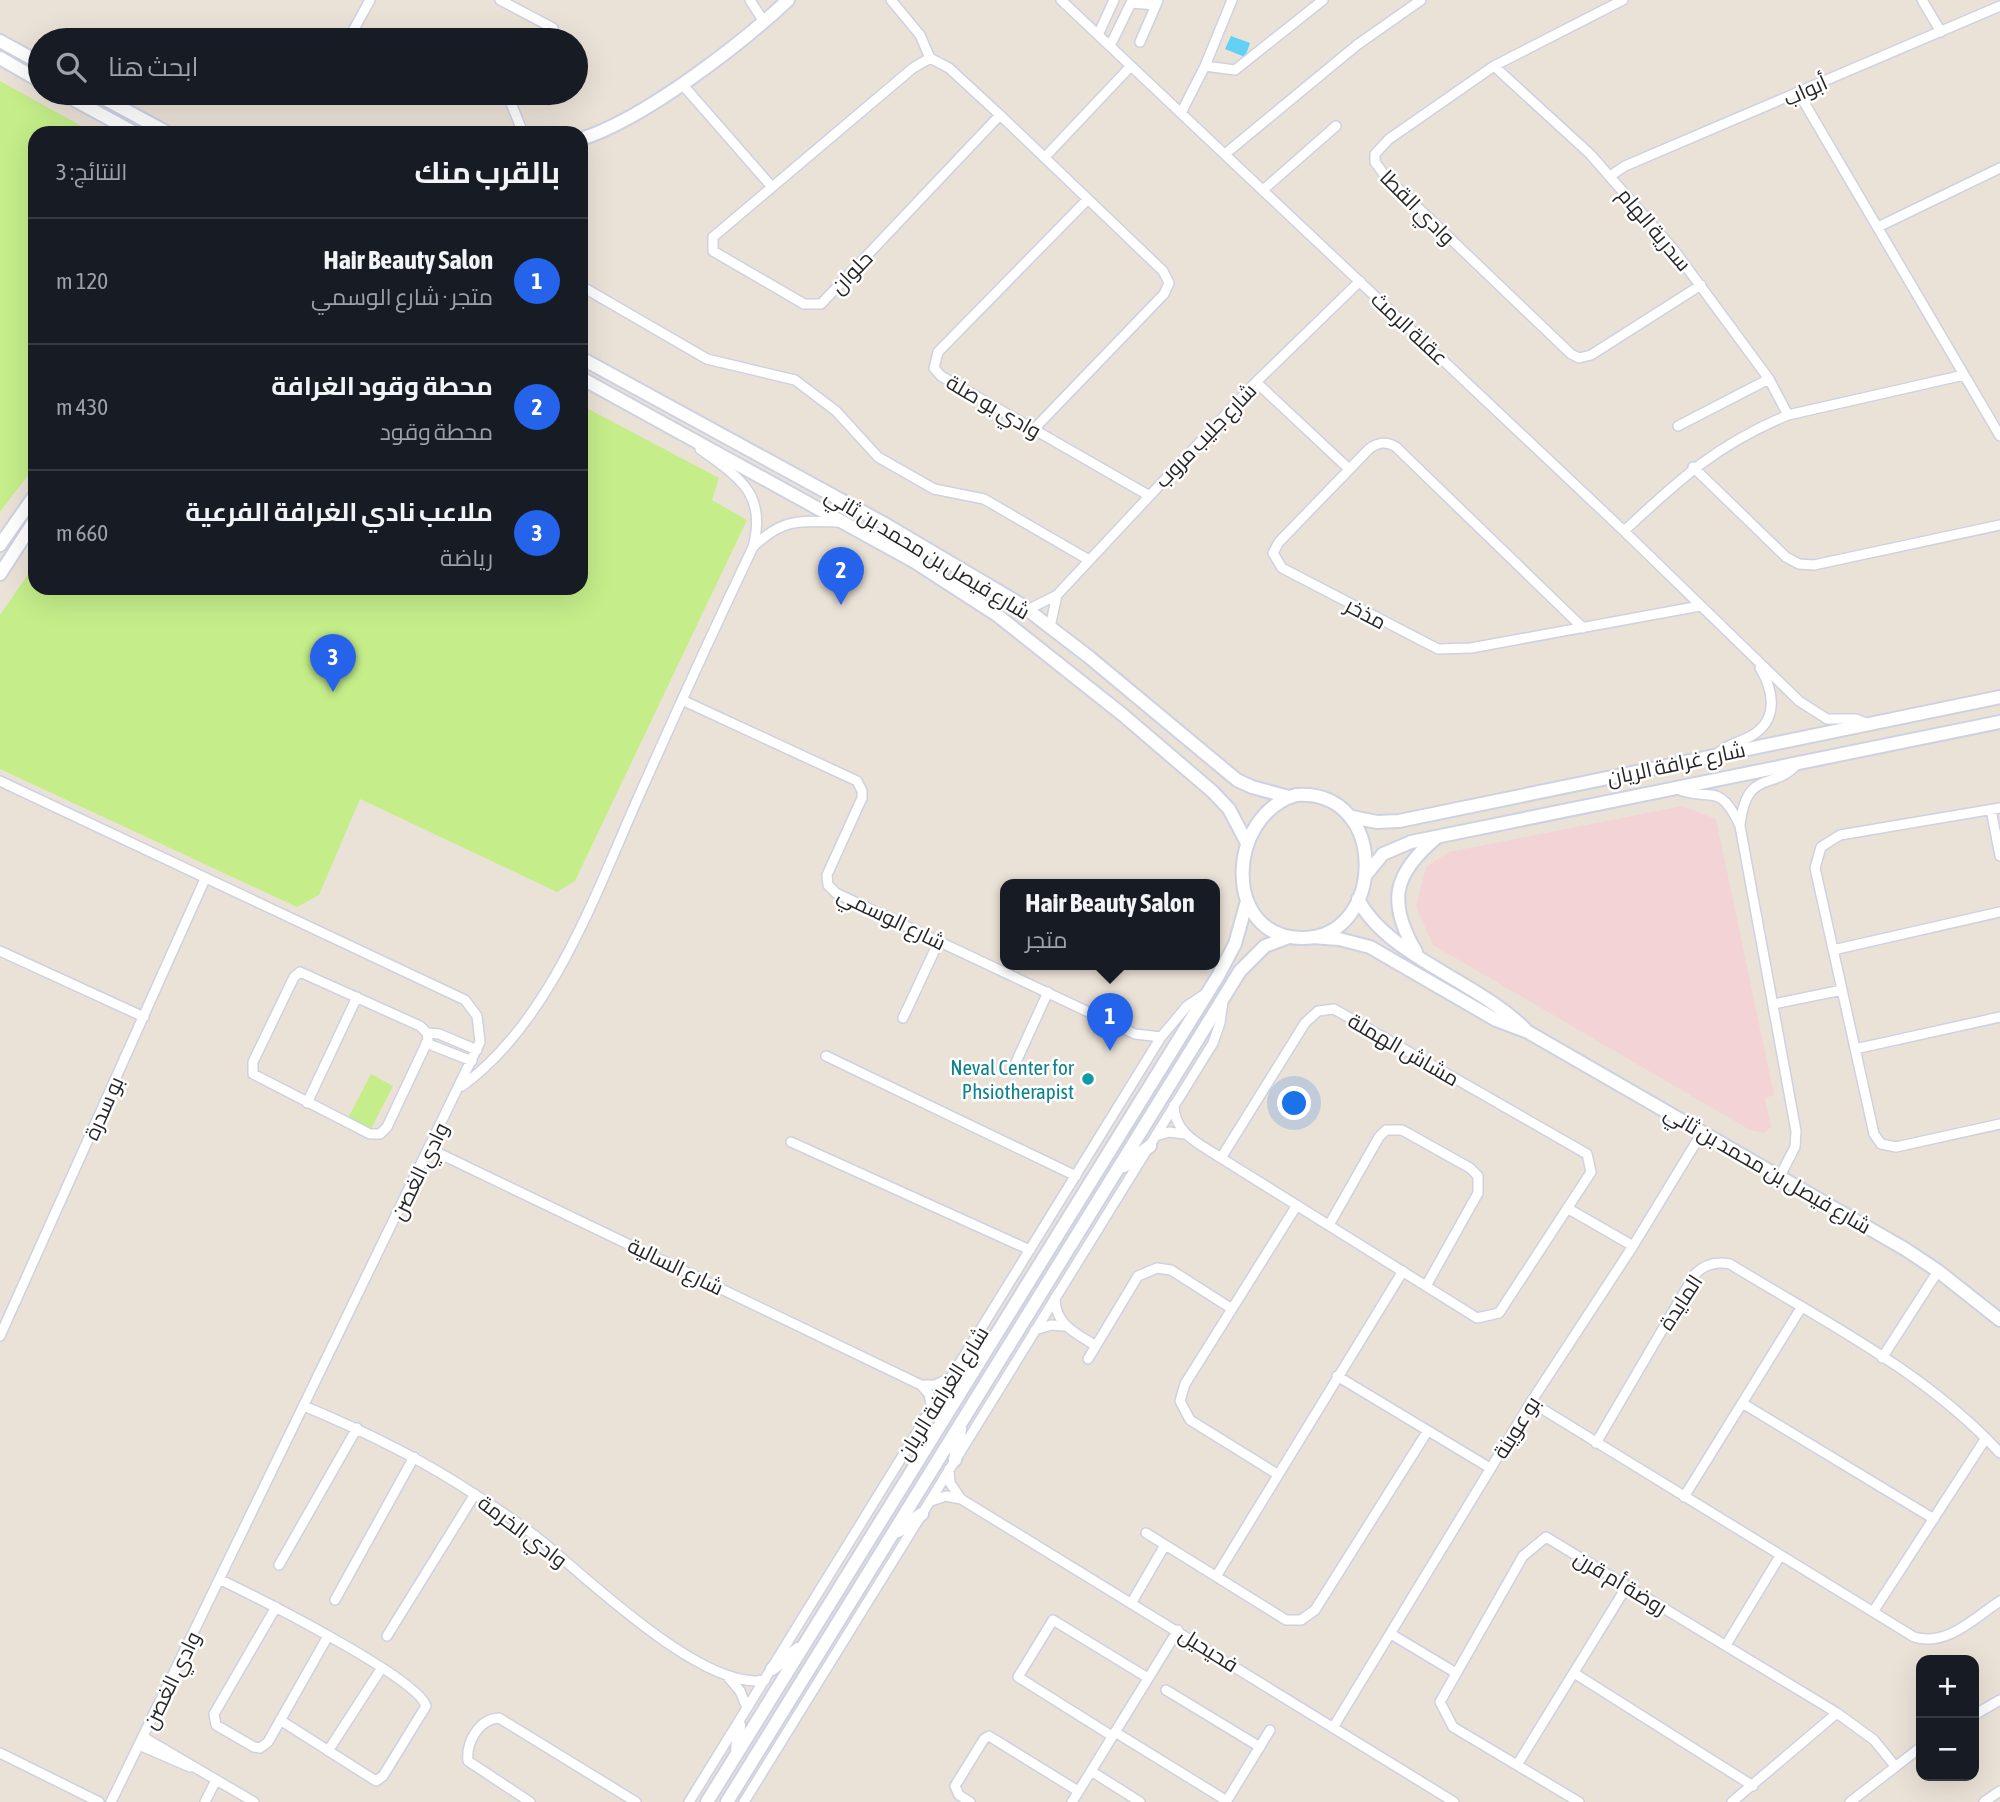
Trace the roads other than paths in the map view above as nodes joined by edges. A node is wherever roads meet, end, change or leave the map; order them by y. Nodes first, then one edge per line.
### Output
1 (370, 0) edge
2 (500, 0) edge
3 (750, 0) edge
4 (788, 0) edge
5 (891, 0) edge
6 (1061, 0) edge
7 (1114, 0) edge
8 (1232, 0) edge
9 (1323, 0) edge
10 (1421, 0) edge
11 (1623, 0) edge
12 (1922, 0) edge
13 (1157, 3) edge
14 (2000, 6) edge
15 (764, 22) junction
16 (355, 28) edge
17 (553, 28) edge
18 (1941, 32) junction
19 (1098, 35) junction
20 (0, 41) edge
21 (1140, 42) dead end
22 (1110, 46) junction
23 (28, 56) edge
24 (0, 58) edge
25 (930, 58) junction
26 (1494, 65) junction
27 (1205, 66) junction
28 (1130, 67) junction
29 (28, 74) edge
30 (682, 84) junction
31 (1798, 92) junction
32 (84, 105) edge
33 (116, 105) edge
34 (512, 105) edge
35 (1181, 113) junction
36 (1000, 115) junction
37 (1336, 125) dead end
38 (122, 126) edge
39 (155, 126) edge
40 (520, 126) edge
41 (588, 135) edge
42 (1226, 155) junction
43 (1045, 157) junction
44 (2000, 168) edge
45 (1610, 176) junction
46 (772, 187) junction
47 (1263, 190) junction
48 (1088, 199) junction
49 (1878, 227) junction
50 (1360, 281) junction
51 (1701, 285) junction
52 (588, 290) edge
53 (588, 362) edge
54 (1964, 375) junction
55 (1769, 379) junction
56 (588, 382) edge
57 (1256, 382) junction
58 (1788, 415) junction
59 (668, 425) junction
60 (1678, 426) dead end
61 (1034, 429) junction
62 (2000, 436) edge
63 (1693, 467) junction
64 (1349, 469) junction
65 (1148, 495) junction
66 (28, 505) edge
67 (845, 522) junction
68 (2000, 525) edge
69 (28, 531) edge
70 (1625, 531) junction
71 (0, 545) edge
72 (753, 547) junction
73 (1089, 560) junction
74 (0, 574) edge
75 (1057, 595) junction
76 (1700, 606) junction
77 (1027, 610) junction
78 (1050, 627) junction
79 (1583, 628) junction
80 (1756, 661) junction
81 (2000, 697) edge
82 (682, 700) junction
83 (2000, 722) edge
84 (1868, 724) junction
85 (1717, 754) junction
86 (1797, 764) junction
87 (0, 781) edge
88 (1675, 788) junction
89 (1289, 797) junction
90 (1996, 809) edge
91 (1352, 817) junction
92 (1740, 826) junction
93 (1438, 836) junction
94 (1247, 844) junction
95 (2000, 856) edge
96 (1365, 876) junction
97 (205, 879) junction
98 (1358, 899) junction
99 (1247, 901) junction
100 (2000, 912) edge
101 (1289, 937) junction
102 (1312, 937) junction
103 (939, 941) junction
104 (1833, 950) junction
105 (0, 951) edge
106 (1418, 955) junction
107 (1000, 970) edge
108 (1001, 970) edge
109 (1842, 990) junction
110 (1048, 992) junction
111 (1207, 993) junction
112 (1481, 993) junction
113 (357, 997) junction
114 (1223, 1000) junction
115 (1774, 1004) junction
116 (1473, 1007) junction
117 (144, 1017) junction
118 (2000, 1017) edge
119 (903, 1018) dead end
120 (1528, 1032) junction
121 (427, 1033) junction
122 (1161, 1037) junction
123 (426, 1043) junction
124 (1855, 1049) junction
125 (477, 1050) junction
126 (825, 1056) dead end
127 (472, 1061) junction
128 (1017, 1062) dead end
129 (459, 1088) junction
130 (307, 1104) junction
131 (1174, 1105) junction
132 (2000, 1124) edge
133 (1703, 1131) junction
134 (1184, 1133) junction
135 (1153, 1141) junction
136 (791, 1142) dead end
137 (430, 1149) junction
138 (1221, 1158) junction
139 (1118, 1170) junction
140 (1076, 1176) junction
141 (1780, 1176) junction
142 (1297, 1205) junction
143 (1567, 1208) junction
144 (1329, 1226) junction
145 (1633, 1246) junction
146 (1030, 1250) junction
147 (1402, 1271) junction
148 (1938, 1271) junction
149 (1426, 1286) junction
150 (1055, 1298) junction
151 (1801, 1308) junction
152 (1233, 1309) junction
153 (2000, 1320) edge
154 (1064, 1326) junction
155 (1035, 1330) junction
156 (0, 1336) edge
157 (1096, 1346) junction
158 (983, 1354) junction
159 (1882, 1358) junction
160 (1088, 1359) dead end
161 (959, 1366) junction
162 (1337, 1376) junction
163 (951, 1378) junction
164 (921, 1385) junction
165 (1531, 1402) junction
166 (1742, 1403) junction
167 (304, 1406) junction
168 (929, 1414) junction
169 (961, 1423) junction
170 (357, 1428) junction
171 (1427, 1433) junction
172 (1986, 1438) junction
173 (1596, 1443) junction
174 (2000, 1453) edge
175 (414, 1457) junction
176 (920, 1457) junction
177 (952, 1465) junction
178 (1490, 1468) junction
179 (1278, 1474) junction
180 (475, 1494) junction
181 (1684, 1497) junction
182 (961, 1499) junction
183 (930, 1501) junction
184 (922, 1514) junction
185 (1934, 1519) junction
186 (1146, 1533) dead end
187 (892, 1535) junction
188 (1165, 1545) junction
189 (1780, 1556) junction
190 (279, 1565) dead end
191 (1217, 1575) junction
192 (221, 1580) junction
193 (1627, 1586) junction
194 (335, 1600) dead end
195 (2000, 1601) edge
196 (1132, 1602) junction
197 (276, 1607) junction
198 (1873, 1612) junction
199 (1178, 1630) junction
200 (1391, 1634) junction
201 (328, 1636) junction
202 (387, 1636) dead end
203 (804, 1645) junction
204 (1726, 1645) junction
205 (381, 1669) junction
206 (1456, 1673) junction
207 (1574, 1673) junction
208 (769, 1675) junction
209 (728, 1677) junction
210 (1148, 1678) junction
211 (1166, 1690) dead end
212 (2000, 1700) edge
213 (747, 1708) junction
214 (1979, 1711) edge
215 (1837, 1713) junction
216 (280, 1720) junction
217 (738, 1725) junction
218 (1334, 1727) junction
219 (1270, 1730) dead end
220 (1114, 1734) junction
221 (141, 1741) junction
222 (1260, 1747) junction
223 (328, 1751) junction
224 (1916, 1751) edge
225 (0, 1753) edge
226 (737, 1754) junction
227 (1517, 1765) junction
228 (1895, 1766) junction
229 (1091, 1771) junction
230 (216, 1780) junction
231 (1752, 1786) junction
232 (1079, 1791) junction
233 (2000, 1791) edge
234 (730, 1800) edge
235 (99, 1802) edge
236 (110, 1802) edge
237 (205, 1802) edge
238 (254, 1802) edge
239 (530, 1802) edge
240 (636, 1802) edge
241 (689, 1802) edge
242 (707, 1802) edge
243 (744, 1802) edge
244 (970, 1802) edge
245 (1072, 1802) edge
246 (1140, 1802) edge
247 (1227, 1802) edge
248 (1454, 1802) edge
249 (1579, 1802) edge
250 (1732, 1802) edge
251 (1850, 1802) edge
252 (1984, 1802) edge

1 - 16 street
2 - 17 street
3 - 15 street
4 - 15 main road
5 - 25 street
6 - 19 street, عقلة الرمث
7 - 19 street
8 - 27 street
9 - 27 street
10 - 42 street
11 - 26 street, وادي القطا
12 - 18 street
13 - 21 street
13 - 22 street
14 - 18 street, أبواب
15 - 30 main road
18 - 31 street, أبواب
19 - 22 street, عقلة الرمث
20 - 23 main road
22 - 28 street, عقلة الرمث
24 - 29 main road
25 - 36 street
25 - 46 street, حلوان
26 - 45 street, سدرية الهام
26 - 51 street, وادي القطا
27 - 35 street
28 - 35 street, عقلة الرمث
28 - 43 street
30 - 41 main road
30 - 46 street
31 - 45 street, أبواب
31 - 49 street
32 - 38 main road
33 - 39 main road
34 - 40 street
35 - 42 street, عقلة الرمث
36 - 43 street
36 - 46 street, حلوان
37 - 47 street
42 - 47 street, عقلة الرمث
43 - 48 street
44 - 49 street
45 - 51 street, سدرية الهام
47 - 50 street, عقلة الرمث
48 - 61 street
48 - 61 street, وادي بو صلة
49 - 54 street
50 - 57 street, شارع جليب مروب
50 - 70 street, عقلة الرمث
51 - 55 street, سدرية الهام
52 - 73 street
53 - 77 main road, شارع فيصل بن محمد بن ثاني
54 - 58 street
54 - 62 street
55 - 58 street, سدرية الهام
55 - 60 street
56 - 59 main road, شارع فيصل بن محمد بن ثاني
57 - 64 street
57 - 65 street, شارع جليب مروب
58 - 63 street
59 - 67 main road, شارع فيصل بن محمد بن ثاني
59 - 72 street
61 - 65 street, وادي بو صلة
63 - 68 street
63 - 70 street
64 - 79 street, مذخر
64 - 79 street, مذخر
65 - 73 street, شارع جليب مروب
66 - 71 main road
67 - 72 street
67 - 94 main road, شارع فيصل بن محمد بن ثاني
69 - 74 main road
70 - 76 street, عقلة الرمث
72 - 82 street
73 - 75 street, شارع جليب مروب
75 - 77 street, شارع جليب مروب
75 - 78 street
76 - 79 street, مذخر
76 - 80 street, عقلة الرمث
77 - 78 main road, شارع فيصل بن محمد بن ثاني
78 - 89 main road, شارع فيصل بن محمد بن ثاني
80 - 84 street, عقلة الرمث
80 - 85 street, عقلة الرمث
81 - 84 main road, شارع غرافة الريان
82 - 103 street, شارع الوسمي
82 - 129 street
83 - 86 main road, شارع غرافة الريان
84 - 85 main road, شارع غرافة الريان
85 - 91 main road, شارع غرافة الريان
86 - 88 main road, شارع غرافة الريان
86 - 92 street
87 - 97 street, وادي الغصن
88 - 92 street
88 - 93 main road, شارع غرافة الريان
89 - 91 main road
89 - 94 main road
90 - 95 street
90 - 104 street
91 - 96 main road
92 - 115 street
93 - 96 main road, شارع غرافة الريان
93 - 106 main road
94 - 99 main road
96 - 98 main road
97 - 117 street, بو سدرة
97 - 125 street, وادي الغصن
98 - 102 main road
98 - 106 main road, شارع فيصل بن محمد بن ثاني
99 - 101 main road
99 - 111 main road, شارع الغرافة الريان
100 - 104 street
101 - 102 main road
101 - 114 main road, شارع الغرافة الريان
102 - 116 main road, شارع فيصل بن محمد بن ثاني
103 - 107 street, شارع الوسمي
103 - 119 street
104 - 109 street
105 - 117 street
106 - 112 main road, شارع فيصل بن محمد بن ثاني
108 - 110 street, شارع الوسمي
109 - 115 street
109 - 124 street
110 - 122 street, شارع الوسمي
110 - 128 street
111 - 122 street, شارع الغرافة الريان
111 - 158 main road, شارع الغرافة الريان
112 - 116 main road
112 - 120 main road, شارع فيصل بن محمد بن ثاني
113 - 121 street
113 - 130 street
113 - 130 street
114 - 131 street, شارع الغرافة الريان
114 - 139 main road, شارع الغرافة الريان
115 - 141 street
116 - 120 main road, شارع فيصل بن محمد بن ثاني
117 - 156 street, بو سدرة
118 - 124 street
120 - 133 main road, شارع فيصل بن محمد بن ثاني
121 - 123 street
121 - 125 street
122 - 140 street, شارع الغرافة الريان
123 - 127 street
123 - 130 street
124 - 132 street
125 - 127 street, وادي الغصن
126 - 140 street
127 - 129 street, وادي الغصن
129 - 137 street, وادي الغصن
131 - 134 street
131 - 135 street, شارع الغرافة الريان
133 - 141 main road, شارع فيصل بن محمد بن ثاني
133 - 145 street, بو عوينة
134 - 135 street
134 - 138 street, مشاش الهملة
135 - 139 main road
135 - 150 street, شارع الغرافة الريان
136 - 146 street
137 - 164 street, شارع السالية
137 - 167 street, وادي الغصن
138 - 142 street, مشاش الهملة
138 - 143 street, مشاش الهملة
139 - 169 main road, شارع الغرافة الريان
140 - 146 street, شارع الغرافة الريان
141 - 148 main road, شارع فيصل بن محمد بن ثاني
142 - 144 street, مشاش الهملة
142 - 152 street
143 - 145 street
143 - 149 street, مشاش الهملة
144 - 147 street, مشاش الهملة
144 - 149 street
145 - 165 street, بو عوينة
146 - 161 street, شارع الغرافة الريان
147 - 149 street, مشاش الهملة
147 - 162 street
148 - 153 main road, شارع فيصل بن محمد بن ثاني
148 - 159 street
150 - 154 street
150 - 155 street, شارع الغرافة الريان
151 - 159 street, المايدة
151 - 166 street
151 - 173 street, المايدة
152 - 157 street
152 - 179 street
154 - 155 street
154 - 157 street
155 - 177 street, شارع الغرافة الريان
157 - 160 street
158 - 161 main road
158 - 176 main road, شارع الغرافة الريان
159 - 172 street, المايدة
161 - 163 street, شارع الغرافة الريان
162 - 171 street
162 - 179 street
163 - 164 street
163 - 168 street, شارع الغرافة الريان
164 - 168 street
165 - 173 street
165 - 178 street, بو عوينة
166 - 181 street
166 - 185 street
167 - 170 street, وادي الخرمة
167 - 192 street, وادي الغصن
168 - 176 main road
168 - 208 street, شارع الغرافة الريان
169 - 177 main road
169 - 187 main road, شارع الغرافة الريان
170 - 175 street, وادي الخرمة
170 - 190 street
171 - 178 street
171 - 191 street
172 - 174 street, المايدة
172 - 185 street
173 - 181 street
175 - 180 street, وادي الخرمة
175 - 194 street
176 - 203 main road, شارع الغرافة الريان
177 - 182 street
177 - 183 street, شارع الغرافة الريان
178 - 200 street, بو عوينة
179 - 191 street
180 - 202 street
180 - 209 street, وادي الخرمة
181 - 189 street
182 - 183 street
182 - 196 street, فحيحيل
183 - 184 street, شارع الغرافة الريان
184 - 187 main road
184 - 243 street, شارع الغرافة الريان
185 - 198 street
186 - 188 street
187 - 234 main road, شارع الغرافة الريان
188 - 191 street
188 - 196 street
189 - 198 street
189 - 204 street
192 - 197 street
192 - 221 street, وادي الغصن
193 - 204 street, روضة أم قرن
193 - 206 street, روضة أم قرن
193 - 207 street
195 - 198 street
196 - 199 street, فحيحيل
197 - 201 street
197 - 216 street
199 - 210 street
199 - 218 street, فحيحيل
200 - 206 street
200 - 218 street, بو عوينة
201 - 205 street
201 - 216 street
203 - 208 main road
203 - 226 main road, شارع الغرافة الريان
204 - 215 street, روضة أم قرن
205 - 223 street
205 - 223 street
206 - 227 street, روضة أم قرن
207 - 227 street
207 - 231 street
208 - 209 street, وادي الخرمة
208 - 213 street, شارع الغرافة الريان
209 - 213 street, وادي الخرمة
210 - 220 street
210 - 220 street
211 - 222 street
212 - 214 street
213 - 217 street, شارع الغرافة الريان
215 - 228 street, روضة أم قرن
215 - 231 street
216 - 223 street
217 - 226 main road
217 - 241 street, شارع الغرافة الريان
218 - 248 street, فحيحيل
219 - 222 street
220 - 229 street
220 - 247 street
221 - 230 street
221 - 236 street, وادي الغصن
222 - 247 street
224 - 228 street
225 - 235 street
226 - 242 main road, شارع الغرافة الريان
227 - 249 street, روضة أم قرن
228 - 251 street
229 - 232 street
229 - 246 street
230 - 237 street
230 - 238 street
231 - 250 street
232 - 244 street
232 - 245 street
233 - 252 street
239 - 240 street

